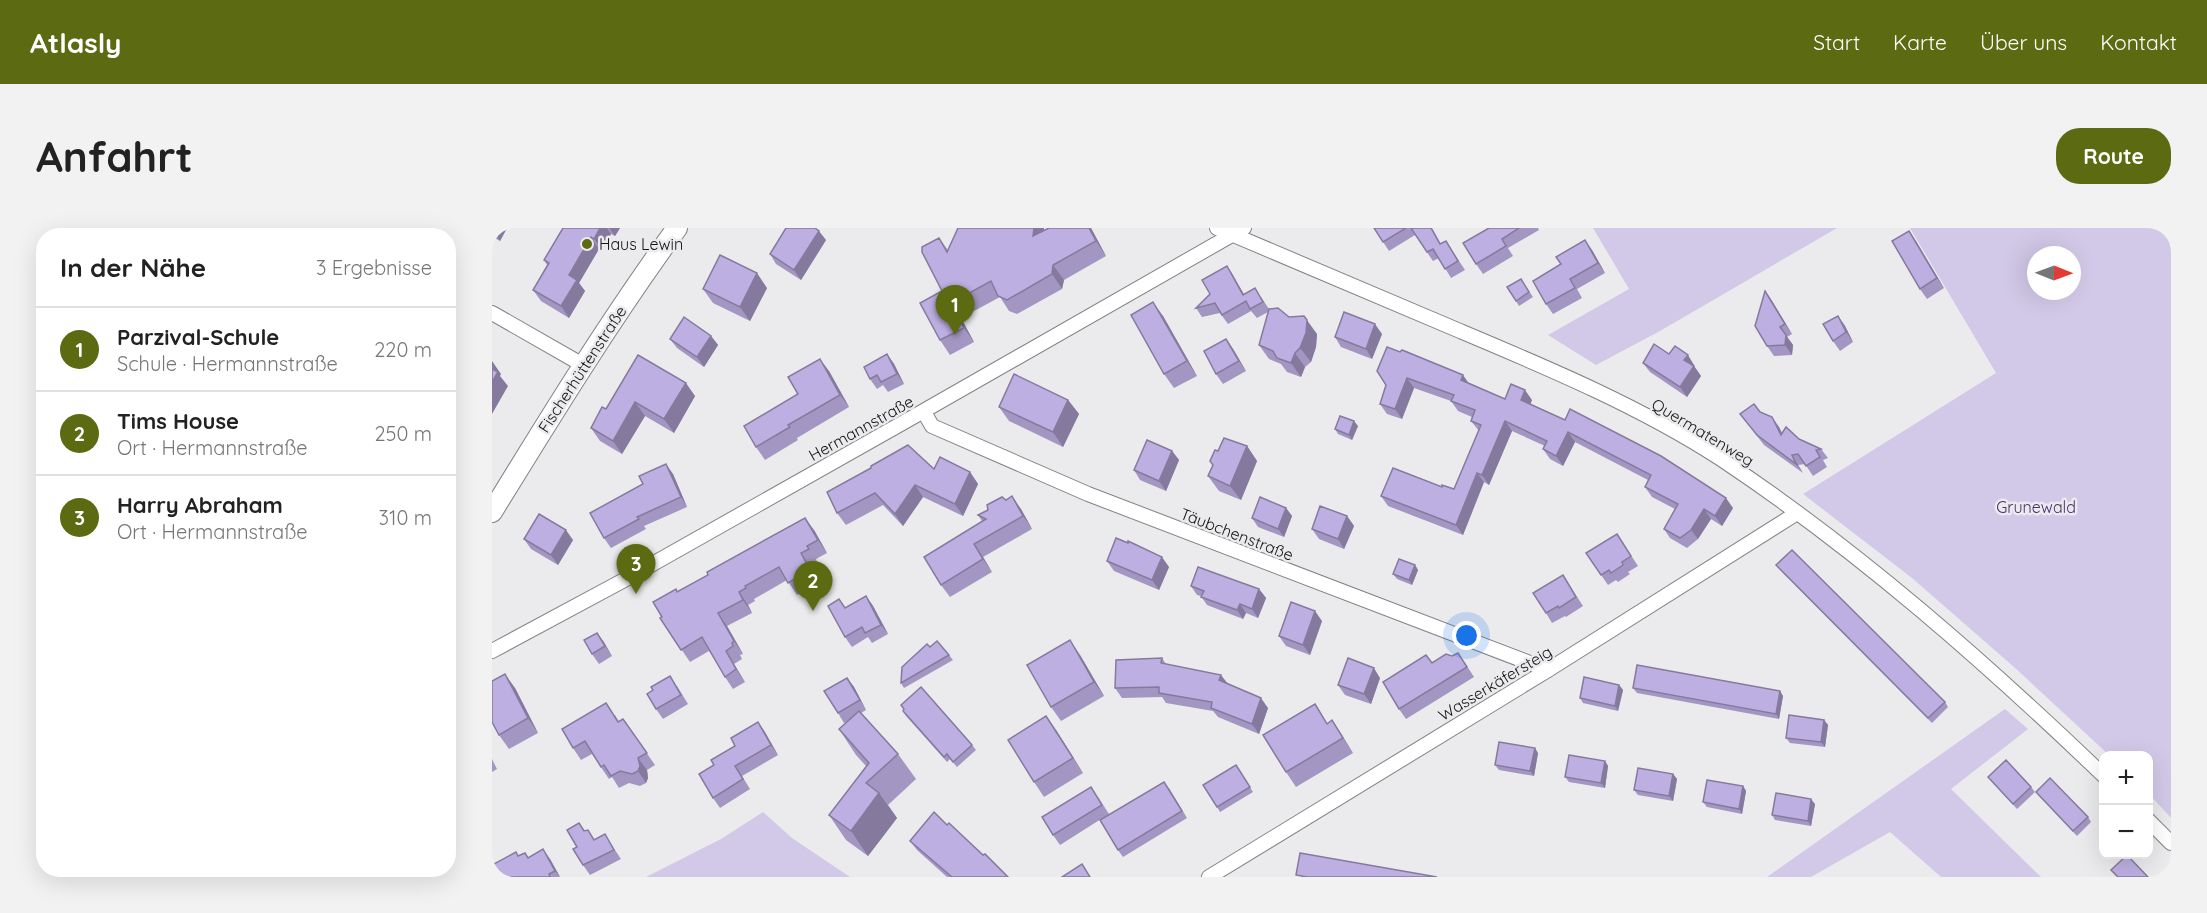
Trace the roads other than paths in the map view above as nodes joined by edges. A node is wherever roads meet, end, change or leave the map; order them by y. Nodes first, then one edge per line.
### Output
1 (677, 228) edge
2 (1216, 228) edge
3 (1238, 231) edge
4 (492, 313) edge
5 (583, 365) junction
6 (924, 412) junction
7 (492, 512) edge
8 (1797, 513) junction
9 (492, 651) edge
10 (1548, 670) junction
11 (2099, 772) edge
12 (2153, 825) edge
13 (2171, 843) edge
14 (1209, 877) edge

1 - 5 street, Fischerhüttenstraße
2 - 3 street, Quermatenweg
3 - 6 street, Hermannstraße
3 - 8 street, Quermatenweg
4 - 5 street
5 - 7 street, Fischerhüttenstraße
6 - 9 street, Hermannstraße
6 - 10 street, Täubchenstraße
8 - 10 street, Wasserkäfersteig
8 - 11 street, Quermatenweg
10 - 14 street, Wasserkäfersteig
12 - 13 street

